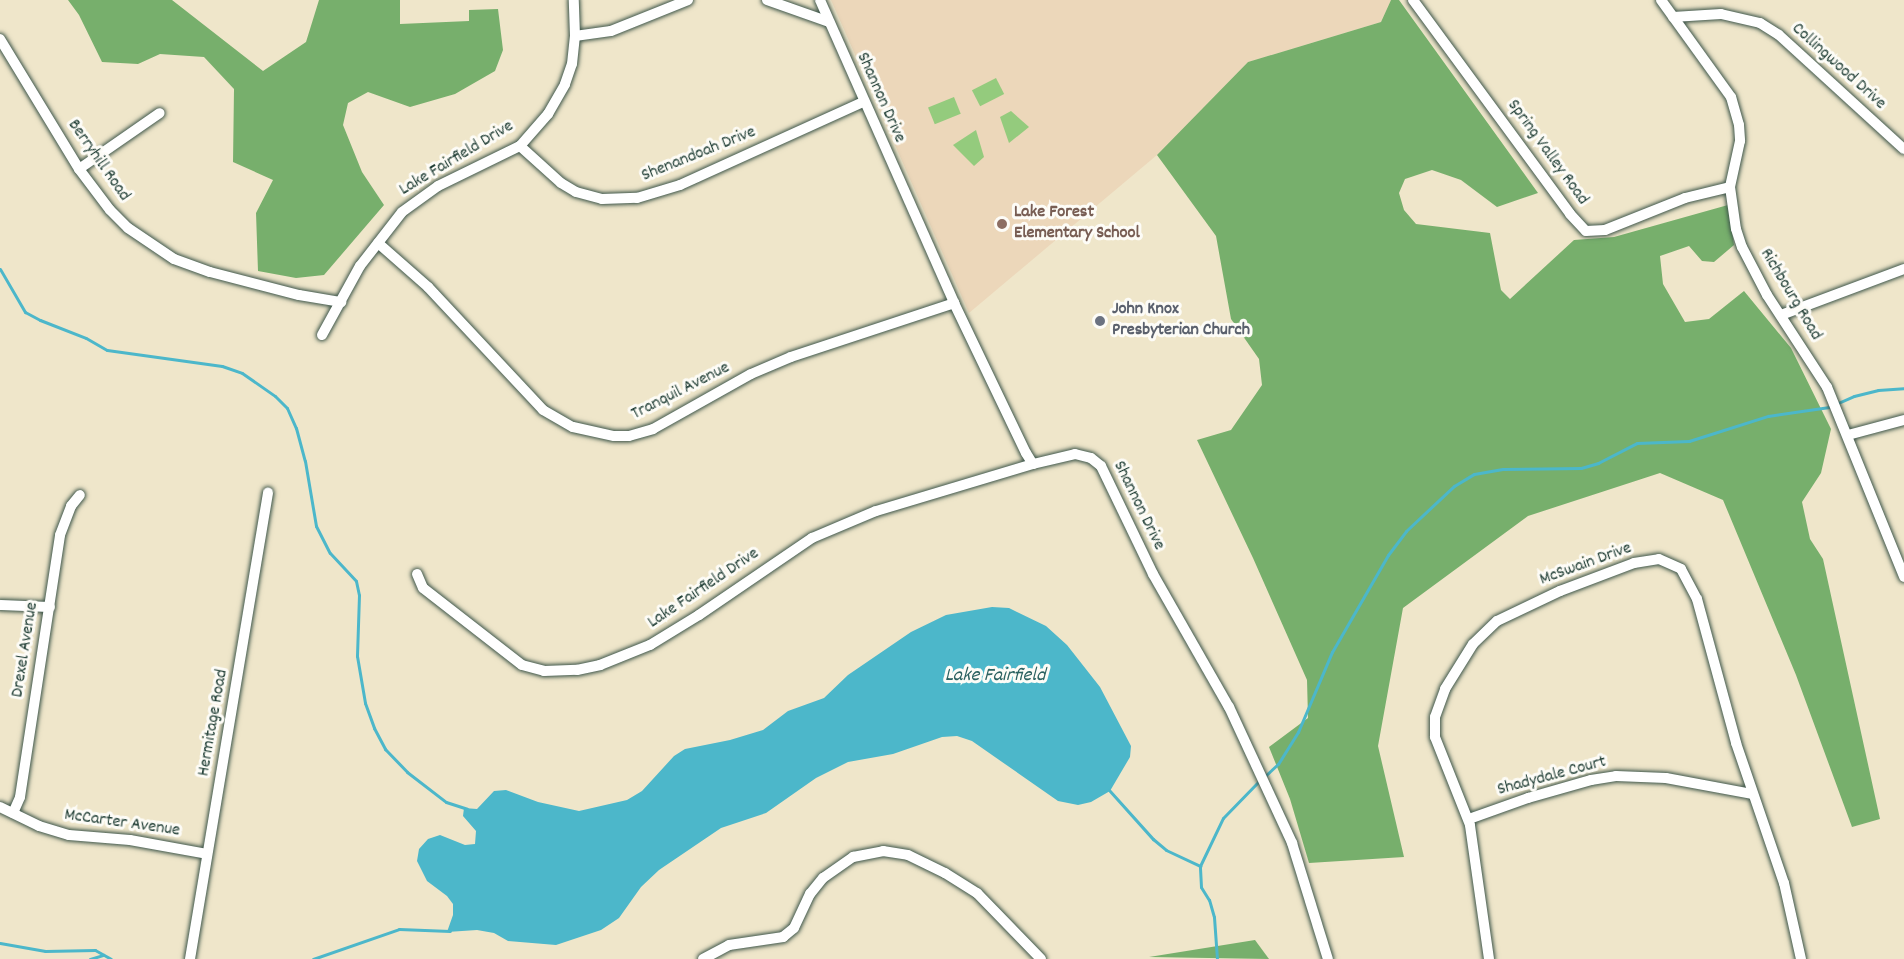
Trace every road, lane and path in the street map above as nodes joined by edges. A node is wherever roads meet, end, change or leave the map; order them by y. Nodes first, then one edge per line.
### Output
1 (574, 0) edge
2 (688, 0) edge
3 (767, 0) edge
4 (820, 0) edge
5 (1428, 0) edge
6 (1661, 0) edge
7 (1416, 4) edge
8 (1673, 17) junction
9 (829, 22) junction
10 (575, 36) junction
11 (0, 39) edge
12 (863, 102) junction
13 (160, 113) dead end
14 (520, 146) junction
15 (1904, 149) edge
16 (80, 169) junction
17 (1730, 187) junction
18 (378, 243) junction
19 (1904, 269) edge
20 (341, 302) junction
21 (954, 303) junction
22 (1781, 315) junction
23 (322, 335) dead end
24 (1904, 420) edge
25 (1848, 435) junction
26 (1033, 464) junction
27 (268, 492) dead end
28 (80, 495) dead end
29 (417, 574) dead end
30 (1904, 577) edge
31 (0, 605) edge
32 (50, 607) junction
33 (1752, 794) junction
34 (0, 807) edge
35 (14, 813) junction
36 (1469, 819) junction
37 (207, 854) junction
38 (190, 959) edge
39 (703, 959) edge
40 (1041, 959) edge
41 (1328, 959) edge
42 (1489, 959) edge
43 (1801, 959) edge

1 - 10 street, Lake Fairfield Drive
2 - 10 street
3 - 9 street
4 - 9 street, Shannon Drive
5 - 7 street
6 - 8 street, Richbourg Road
7 - 17 street, Spring Valley Road
8 - 15 street, Collingwood Drive
8 - 17 street, Richbourg Road
9 - 12 street, Shannon Drive
10 - 14 street, Lake Fairfield Drive
11 - 16 street, Berryhill Road
12 - 14 street, Shenandoah Drive
12 - 21 street, Shannon Drive
13 - 16 street
14 - 18 street, Lake Fairfield Drive
16 - 20 street, Berryhill Road
17 - 22 street, Richbourg Road
18 - 20 street, Lake Fairfield Drive
18 - 21 street, Tranquil Avenue
19 - 22 street
20 - 23 street, Lake Fairfield Drive
21 - 26 street, Shannon Drive
22 - 25 street, Richbourg Road
24 - 25 street
25 - 30 street, Richbourg Road
26 - 29 street, Lake Fairfield Drive
26 - 41 street, Shannon Drive
27 - 37 street, Hermitage Road
28 - 32 street, Drexel Avenue
31 - 32 street
32 - 35 street, Drexel Avenue
33 - 36 street, Shadydale Court
33 - 36 street, McSwain Drive
33 - 43 street, McSwain Drive
34 - 35 street, McCarter Avenue
35 - 37 street, McCarter Avenue
36 - 42 street, McSwain Drive
37 - 38 street, Hermitage Road
39 - 40 street

